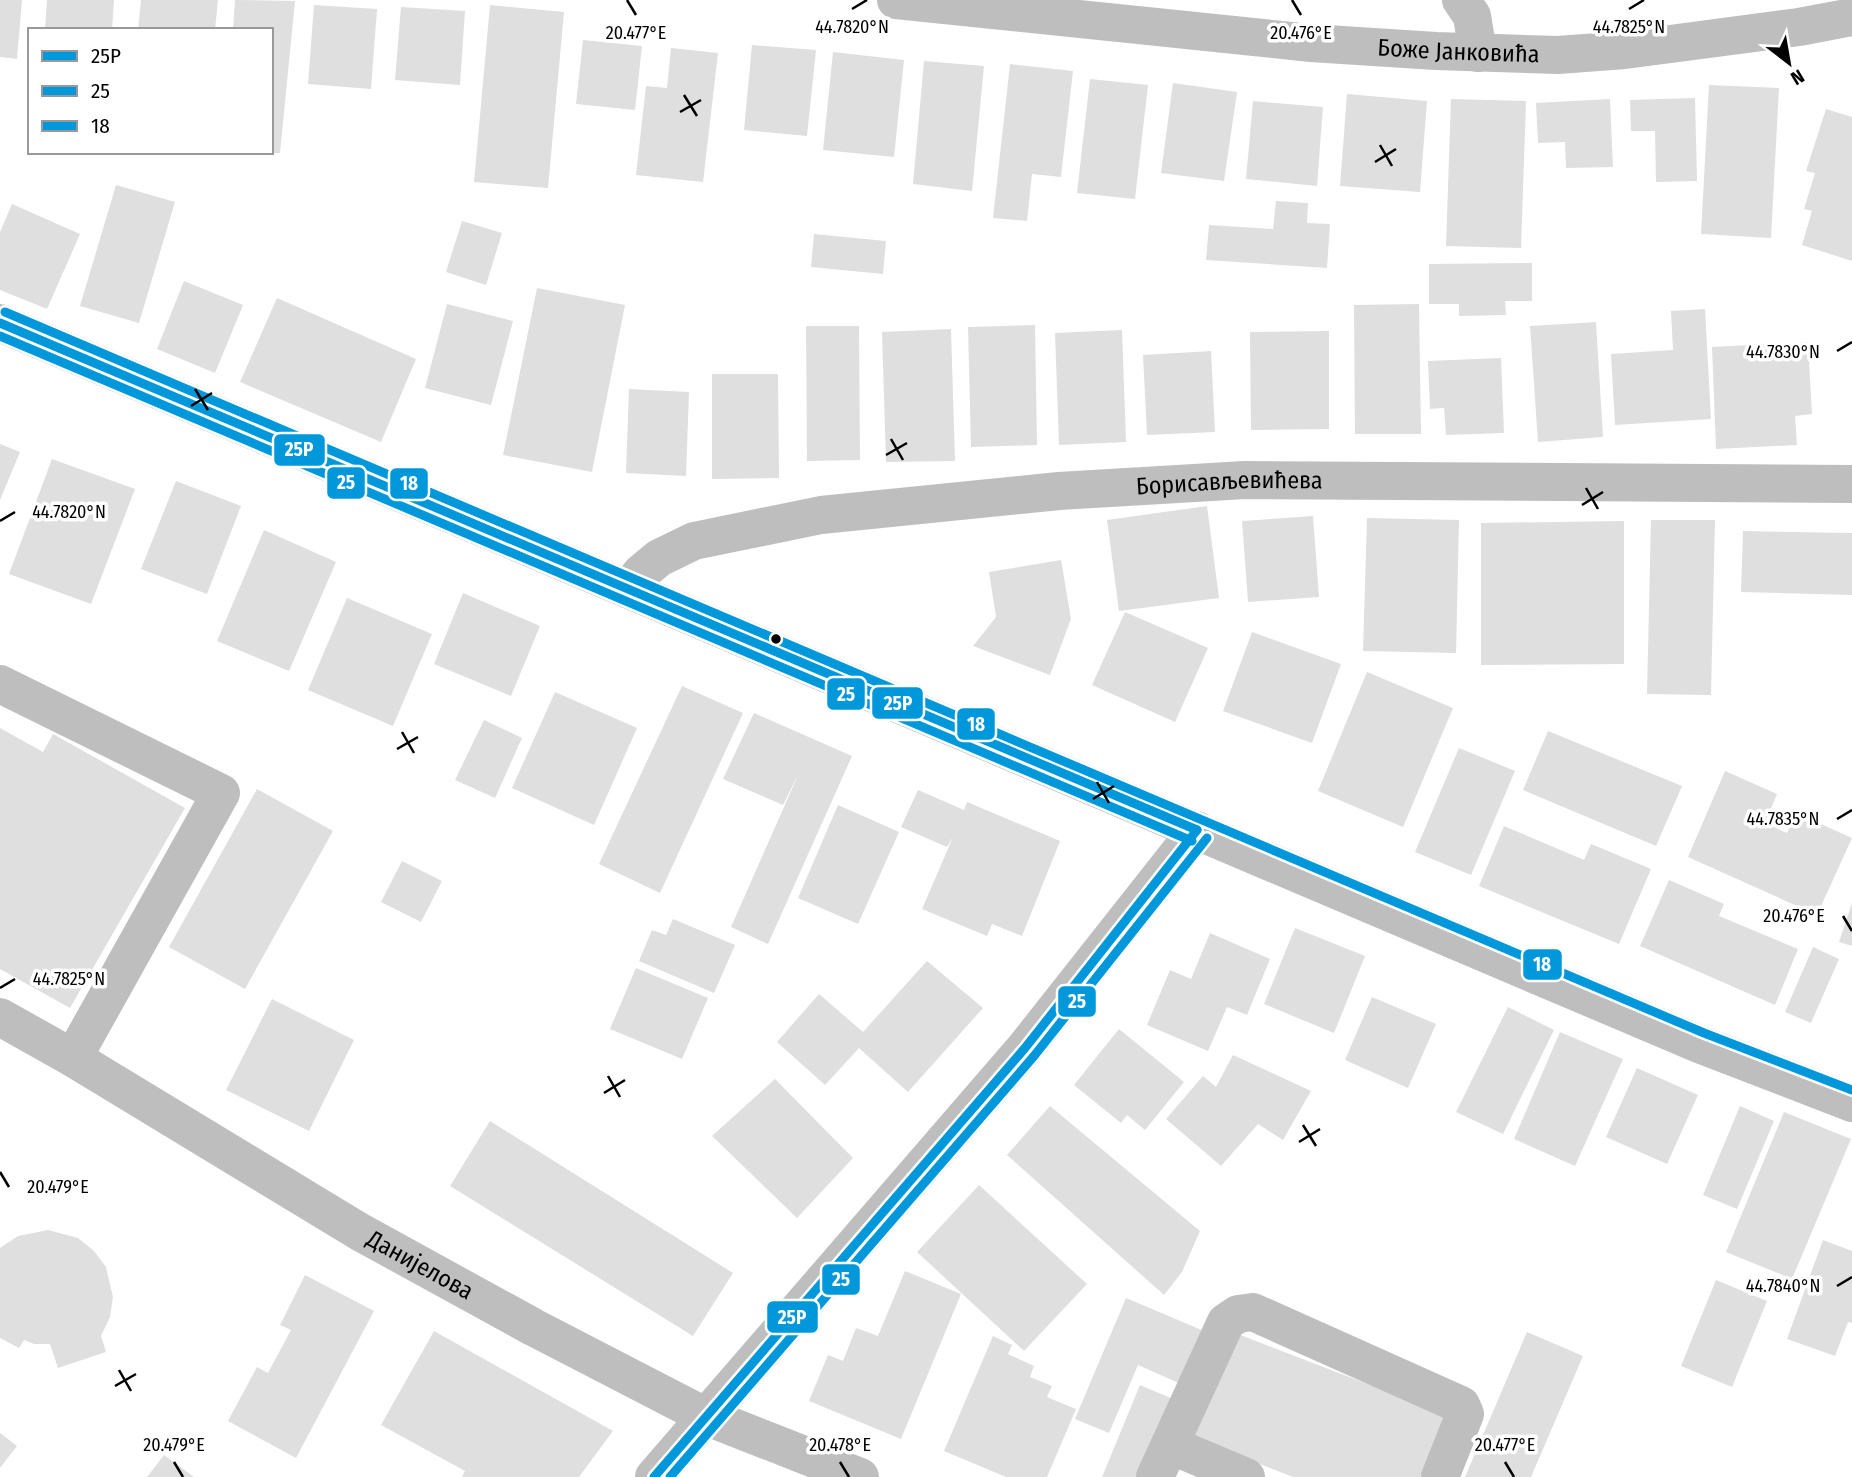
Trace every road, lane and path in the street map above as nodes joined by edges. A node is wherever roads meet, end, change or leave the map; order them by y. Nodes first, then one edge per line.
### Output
1 (896, 0) edge
2 (1461, 0) edge
3 (1842, 21) edge
4 (1478, 53) junction
5 (0, 323) edge
6 (1852, 484) edge
7 (629, 589) junction
8 (0, 684) edge
9 (1197, 830) junction
10 (0, 1017) edge
11 (73, 1058) junction
12 (1852, 1102) edge
13 (705, 1416) junction
14 (1162, 1461) edge
15 (654, 1477) edge
16 (860, 1477) edge
17 (1246, 1477) edge
18 (1440, 1477) edge

1 - 4 street, Боже Јанковића
2 - 4 street
3 - 4 street, Боже Јанковића
5 - 7 street
6 - 7 street, Борисављевићева
7 - 9 street
8 - 11 street
9 - 12 street
9 - 13 street
10 - 11 street, Данијелова
11 - 13 street, Данијелова
13 - 15 street
13 - 16 street, Данијелова
14 - 17 street
14 - 18 street

